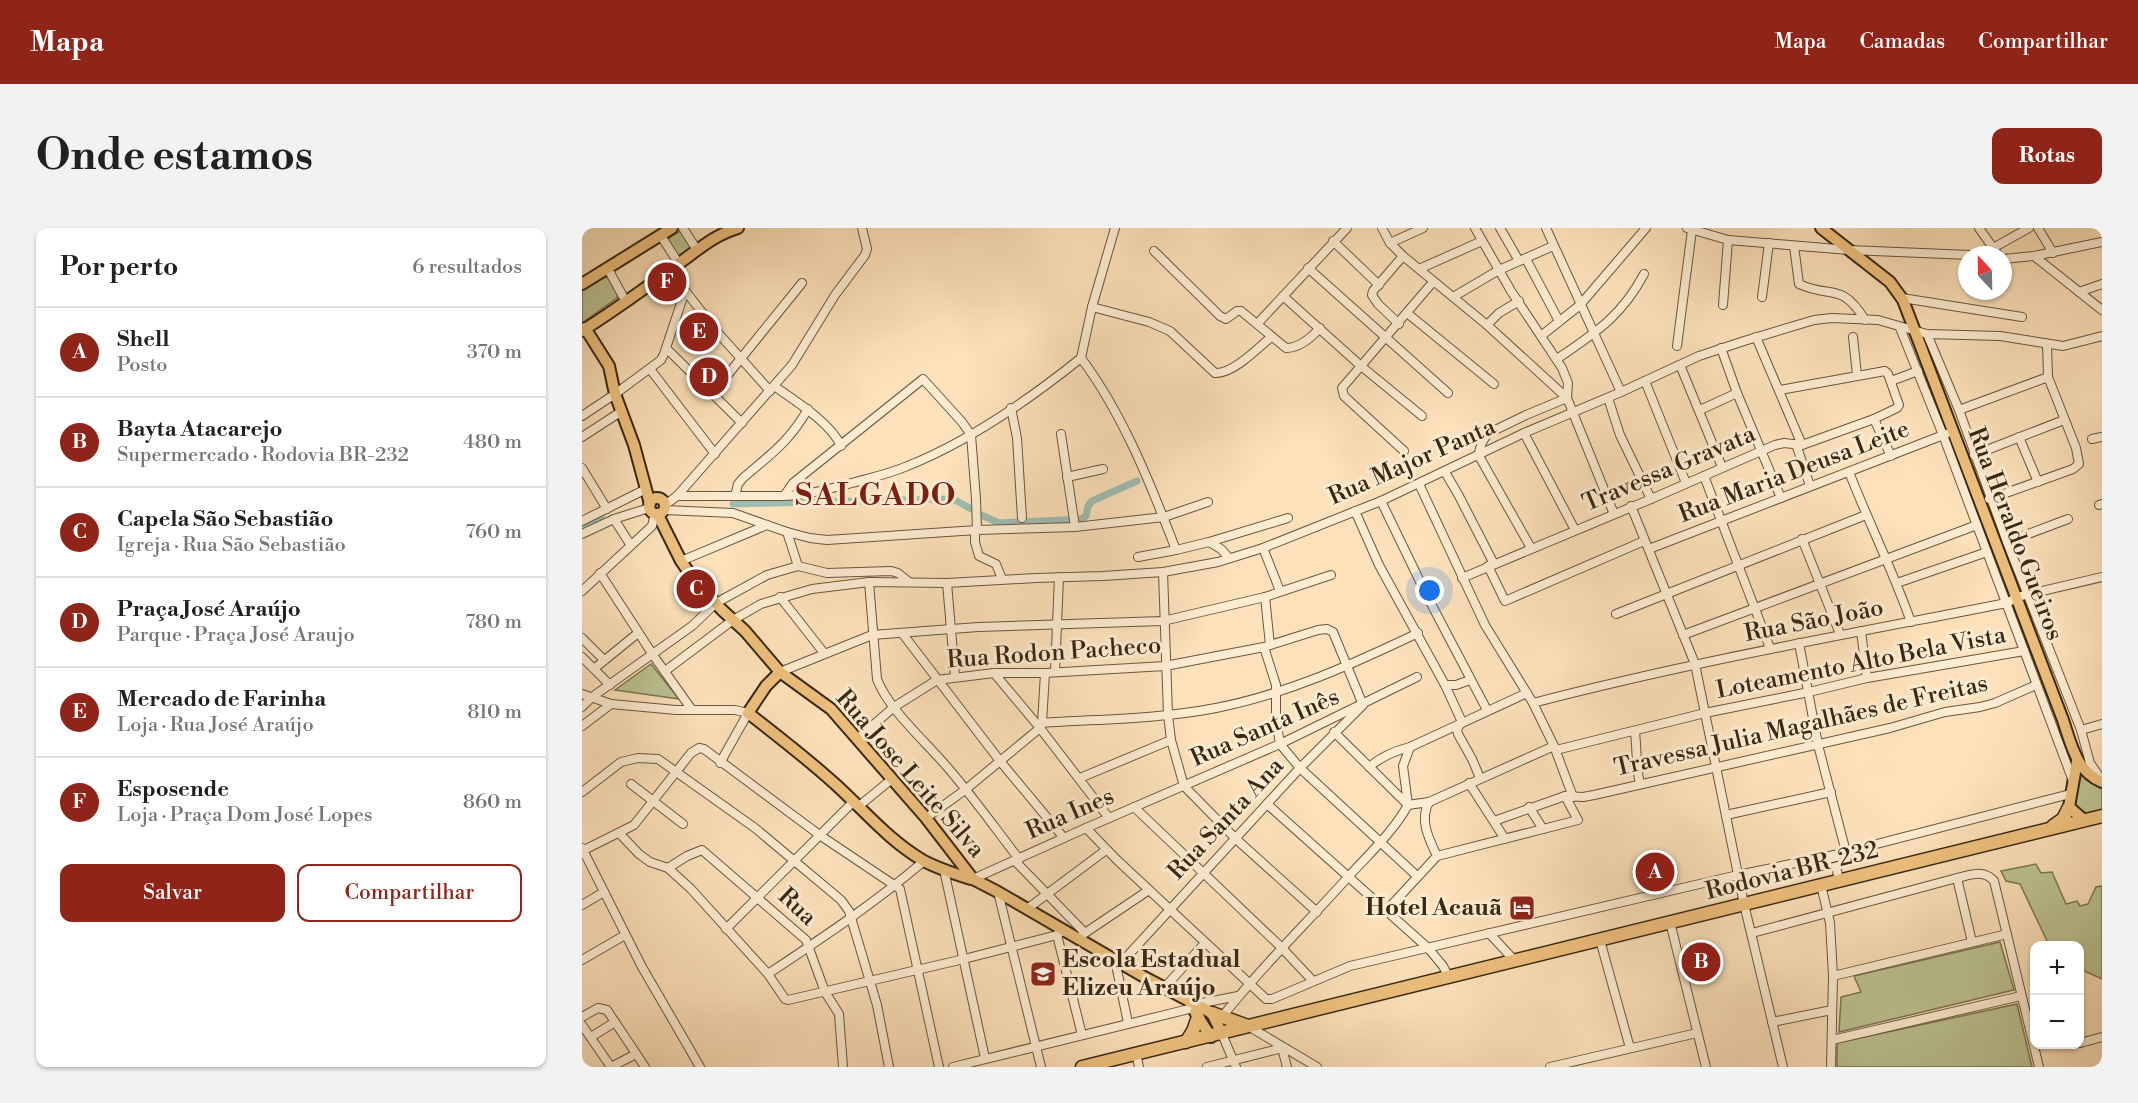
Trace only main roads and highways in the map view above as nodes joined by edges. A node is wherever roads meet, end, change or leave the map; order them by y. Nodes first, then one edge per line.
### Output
1 (672, 228) edge
2 (738, 228) edge
3 (1821, 228) edge
4 (582, 284) edge
5 (584, 330) edge
6 (780, 672) junction
7 (2077, 761) junction
8 (2098, 781) edge
9 (2071, 795) junction
10 (2102, 816) edge
11 (2084, 820) junction
12 (2051, 828) junction
13 (973, 879) junction
14 (1193, 1008) junction
15 (1217, 1015) junction
16 (1248, 1026) junction
17 (1216, 1035) junction
18 (1185, 1042) junction
19 (1082, 1067) edge

1 - 4 main road
2 - 5 main road
3 - 7 main road, Rua Heraldo Gueiros
5 - 6 main road, Rua Jose Leite Silva
6 - 13 main road, Rua Jose Leite Silva
6 - 13 main road
7 - 8 main road, Rua Heraldo Gueiros
7 - 9 main road, Rua Heraldo Gueiros
9 - 11 main road
9 - 12 highway
10 - 11 highway, Rodovia BR-232
11 - 12 highway, Rodovia BR-232
12 - 16 highway, Rodovia BR-232
13 - 14 main road, Rua Jose Leite Silva
14 - 15 main road, Rua Jose Leite Silva
14 - 17 main road, Rua Jose Leite Silva
14 - 18 highway
15 - 16 highway
15 - 17 main road
16 - 17 highway, Rodovia BR-232
17 - 18 highway, Rodovia BR-232
18 - 19 highway

